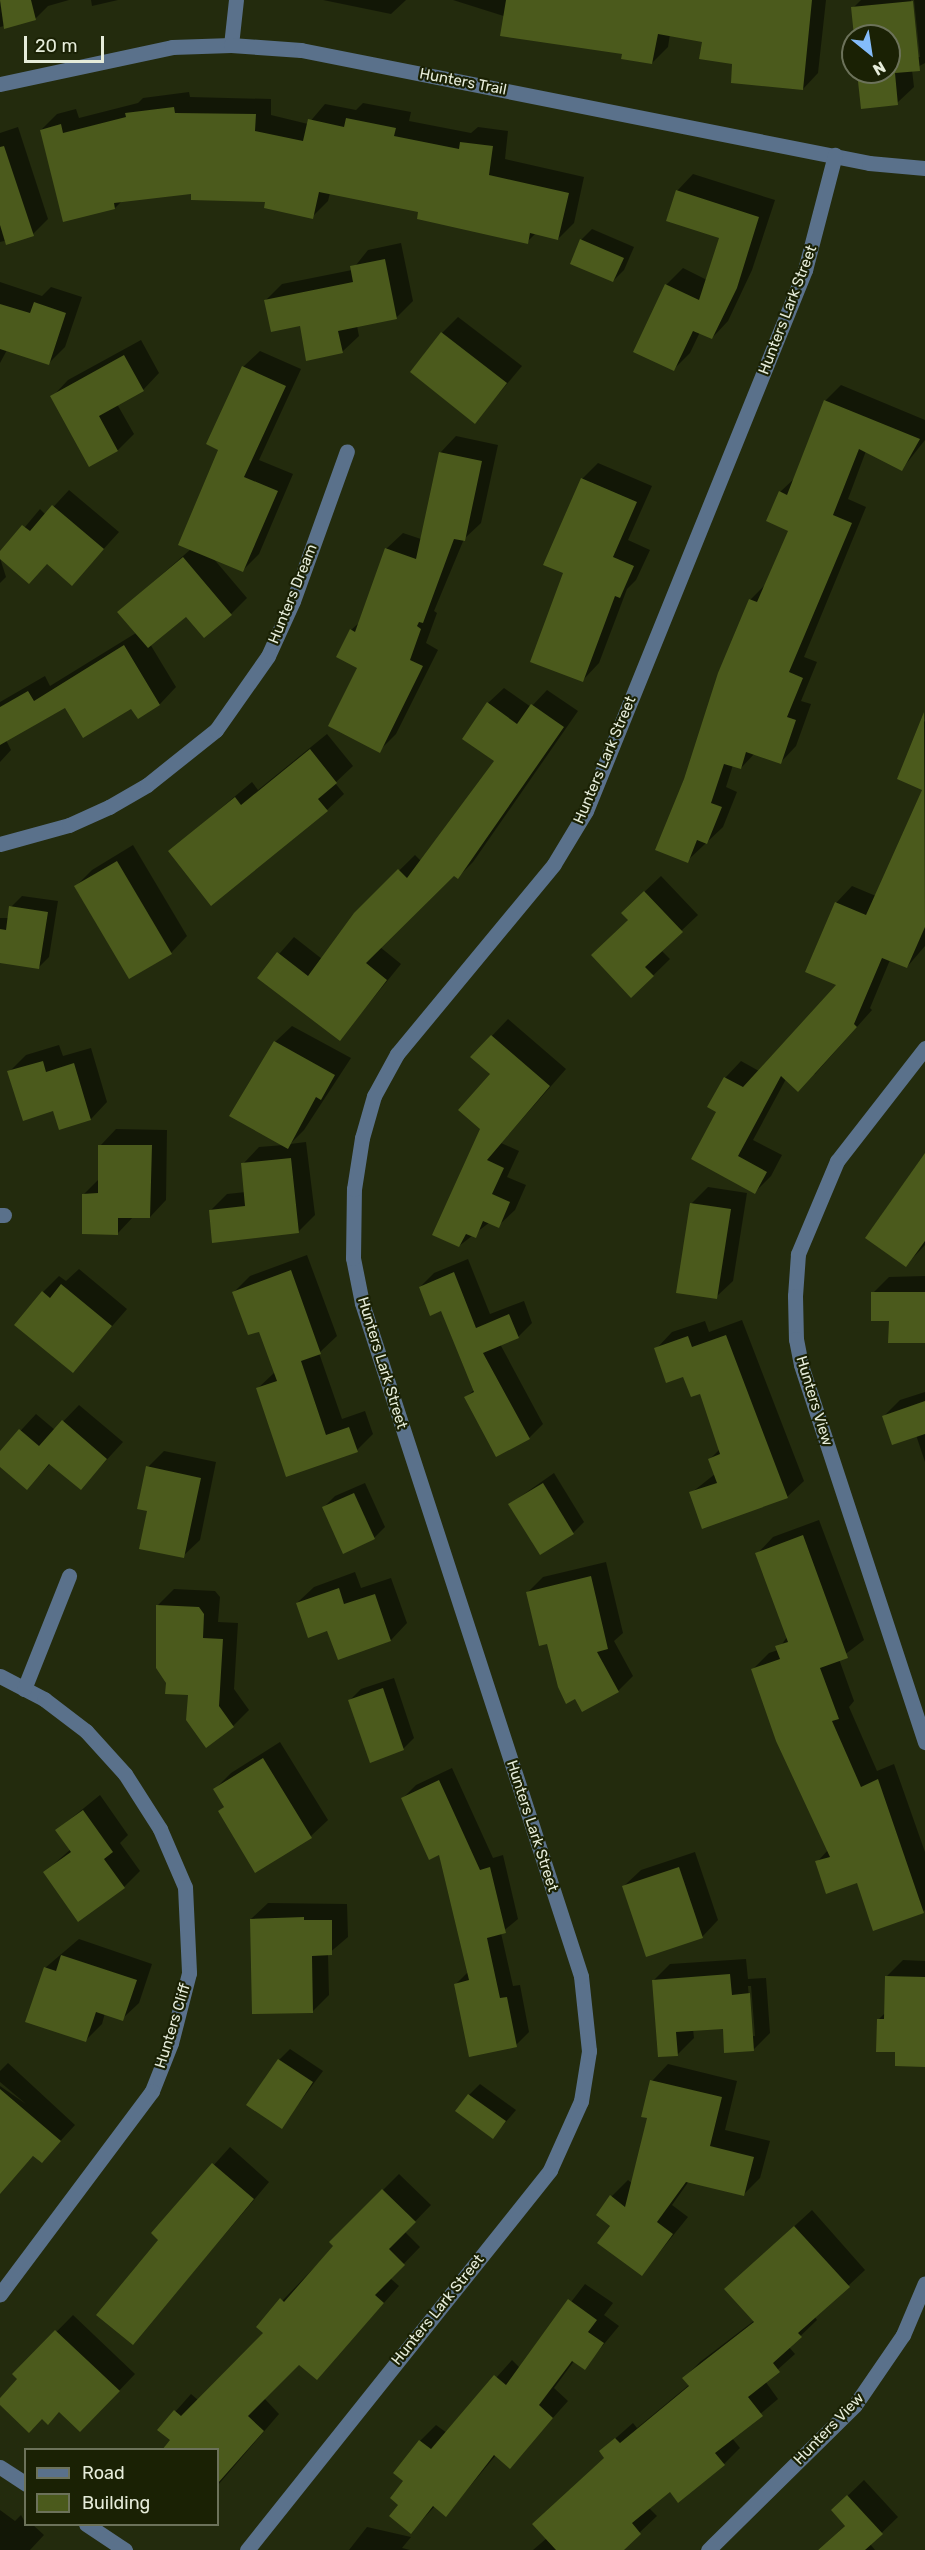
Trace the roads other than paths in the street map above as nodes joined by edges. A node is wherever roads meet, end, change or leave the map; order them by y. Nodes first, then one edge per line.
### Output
1 (236, 0) edge
2 (231, 45) junction
3 (0, 84) edge
4 (835, 155) junction
5 (925, 168) edge
6 (347, 451) dead end
7 (0, 844) edge
8 (925, 1048) edge
9 (69, 1576) dead end
10 (0, 1676) edge
11 (24, 1689) junction
12 (925, 1742) edge
13 (925, 2283) edge
14 (0, 2294) edge
15 (0, 2467) edge
16 (24, 2483) edge
17 (89, 2526) edge
18 (124, 2550) edge
19 (247, 2550) edge
20 (708, 2550) edge

1 - 2 street
2 - 3 street, Hunters Trail
2 - 4 street, Hunters Trail
4 - 5 street, Hunters Trail
4 - 19 street, Hunters Lark Street
6 - 7 street, Hunters Dream
8 - 12 street, Hunters View
9 - 11 street
10 - 11 street, Hunters Cliff
11 - 14 street, Hunters Cliff
13 - 20 street, Hunters View
15 - 16 street
17 - 18 street

